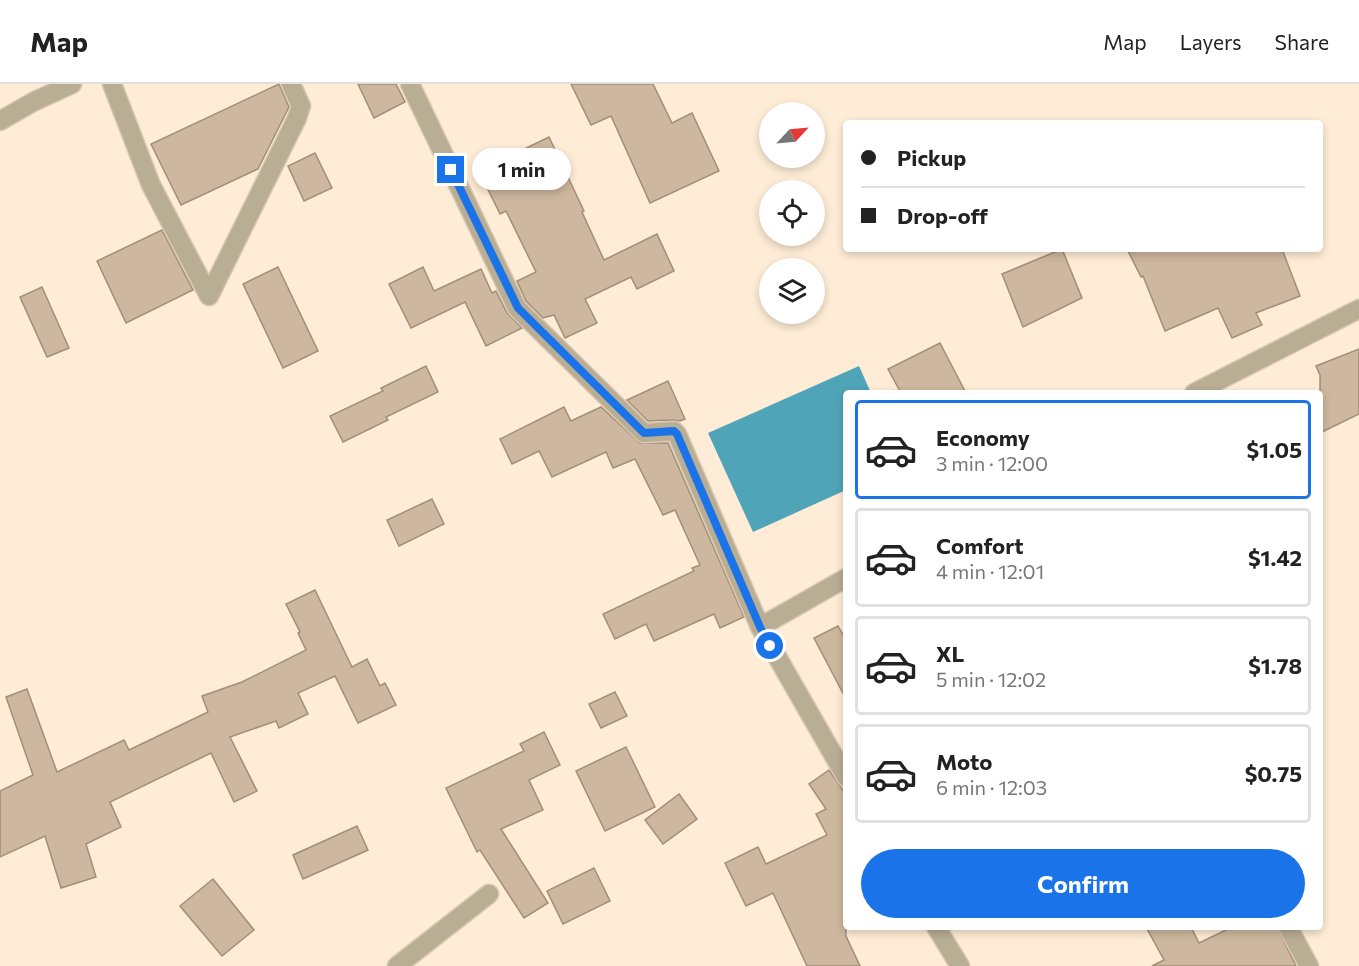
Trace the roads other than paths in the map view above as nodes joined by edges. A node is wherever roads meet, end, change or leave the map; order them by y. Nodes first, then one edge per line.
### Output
1 (72, 84) edge
2 (112, 84) edge
3 (291, 84) edge
4 (410, 84) edge
5 (0, 121) edge
6 (1359, 309) edge
7 (1200, 390) edge
8 (843, 580) edge
9 (760, 627) junction
10 (843, 772) edge
11 (489, 894) dead end
12 (938, 930) edge
13 (1290, 930) edge
14 (397, 966) edge
15 (960, 966) edge
16 (1309, 966) edge

1 - 5 street
2 - 3 street
4 - 9 street
6 - 7 street
8 - 9 street
9 - 10 street
11 - 14 street
12 - 15 street
13 - 16 street

